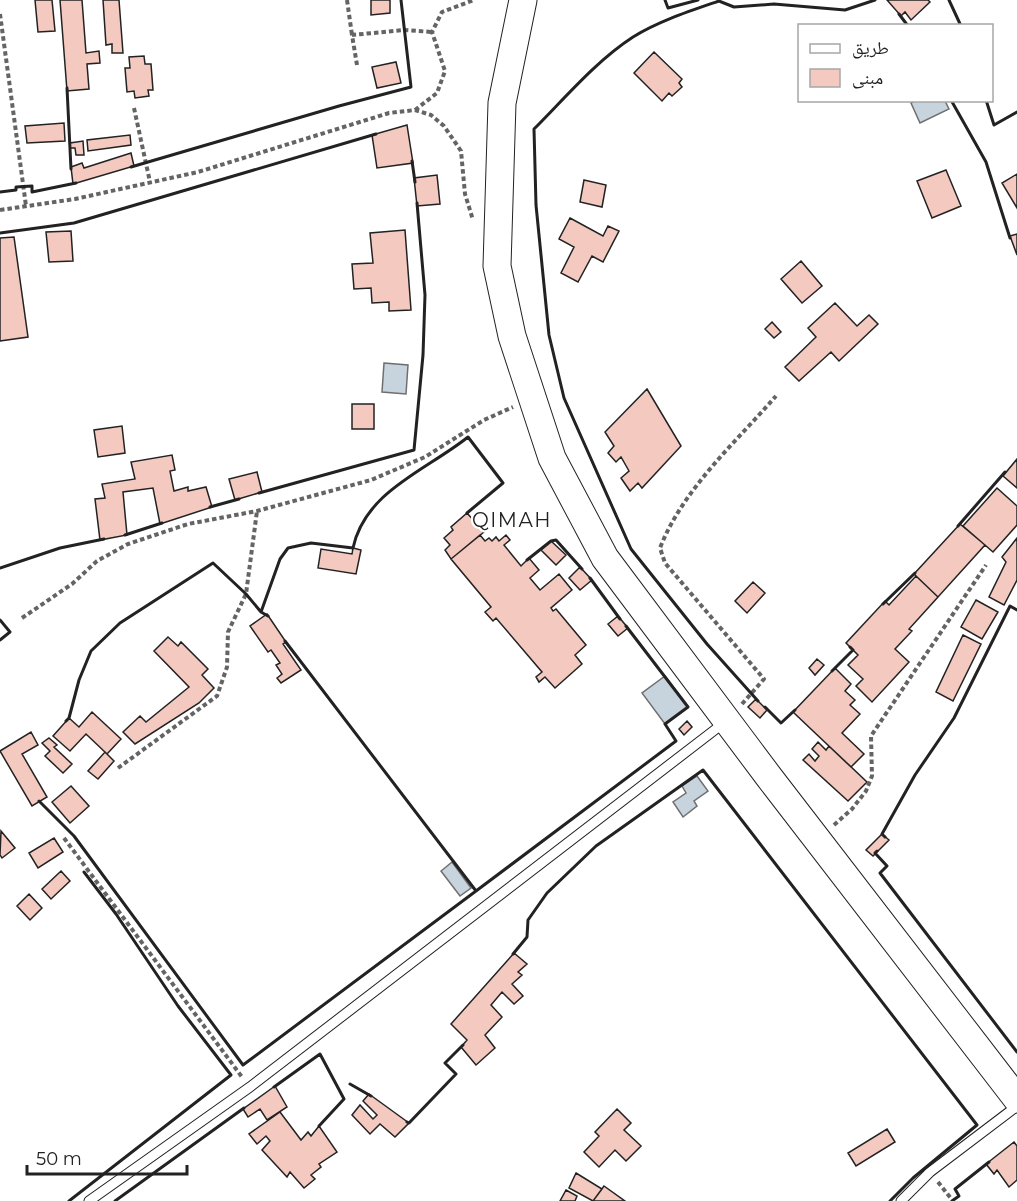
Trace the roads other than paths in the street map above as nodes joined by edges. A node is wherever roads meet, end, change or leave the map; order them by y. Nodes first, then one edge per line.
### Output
1 (523, 0) edge
2 (727, 721) junction
3 (1017, 1099) edge
4 (1017, 1106) edge
5 (89, 1201) edge
6 (901, 1201) edge

1 - 2 main road
2 - 3 main road
2 - 5 lane
4 - 6 lane

